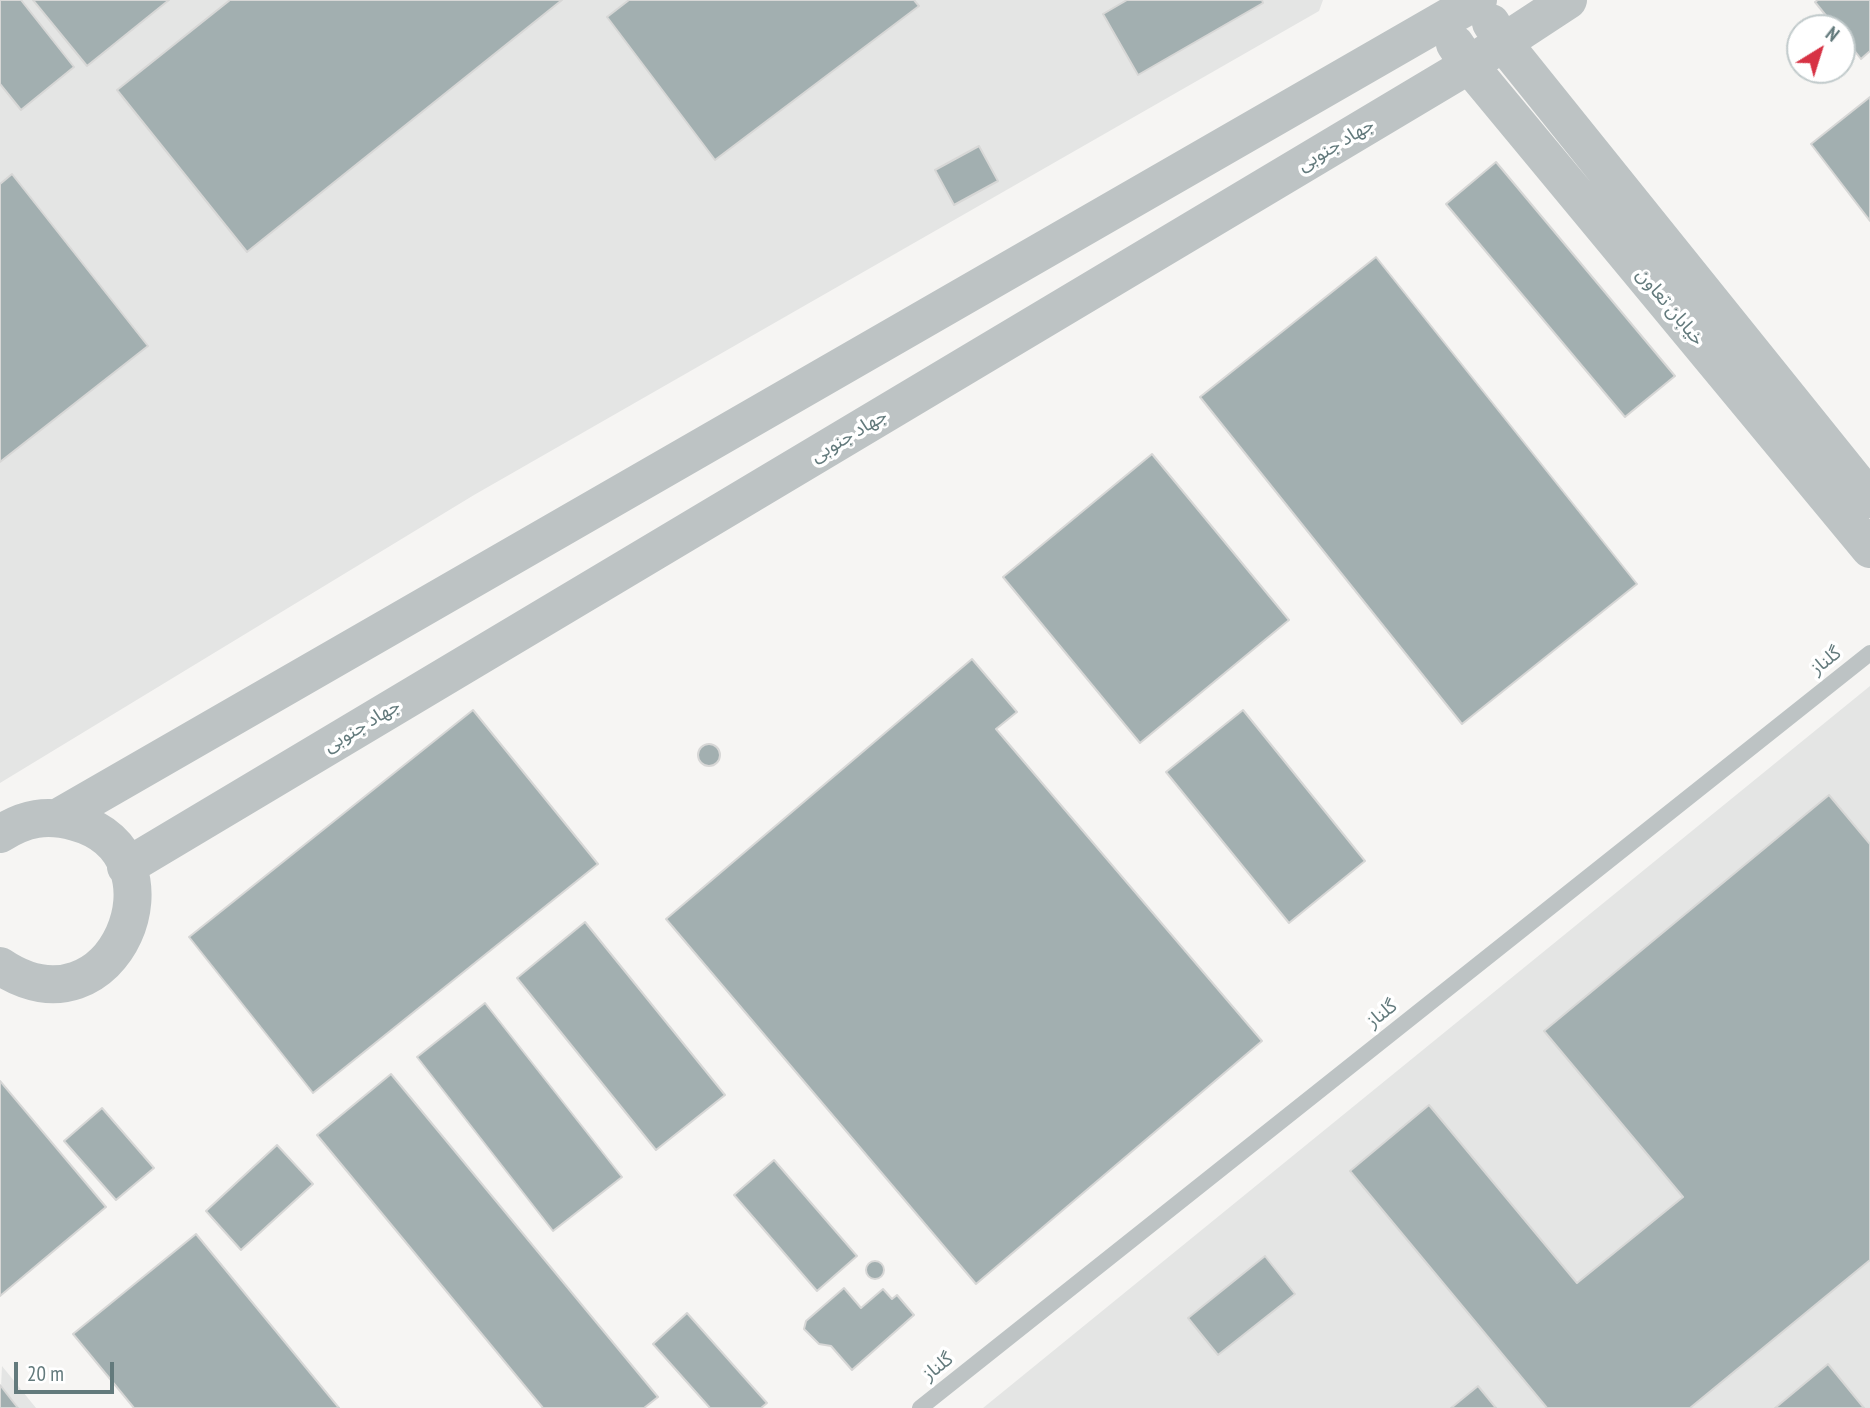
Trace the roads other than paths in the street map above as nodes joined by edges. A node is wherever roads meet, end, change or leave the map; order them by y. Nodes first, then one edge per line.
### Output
1 (1477, 0) edge
2 (1541, 12) edge
3 (1440, 21) junction
4 (1469, 65) junction
5 (1870, 499) edge
6 (1870, 548) edge
7 (1870, 653) edge
8 (59, 817) junction
9 (0, 834) edge
10 (126, 867) junction
11 (0, 966) edge
12 (920, 1408) edge

1 - 2 street, خیابان تعاون
1 - 3 street
2 - 4 street, جهاد جنوبی
2 - 5 street, خیابان تعاون
3 - 4 street, خیابان تعاون
3 - 8 street
4 - 6 street, خیابان تعاون
4 - 10 street, جهاد جنوبی
7 - 12 lane, گلناز
8 - 9 street
8 - 10 street
10 - 11 street

